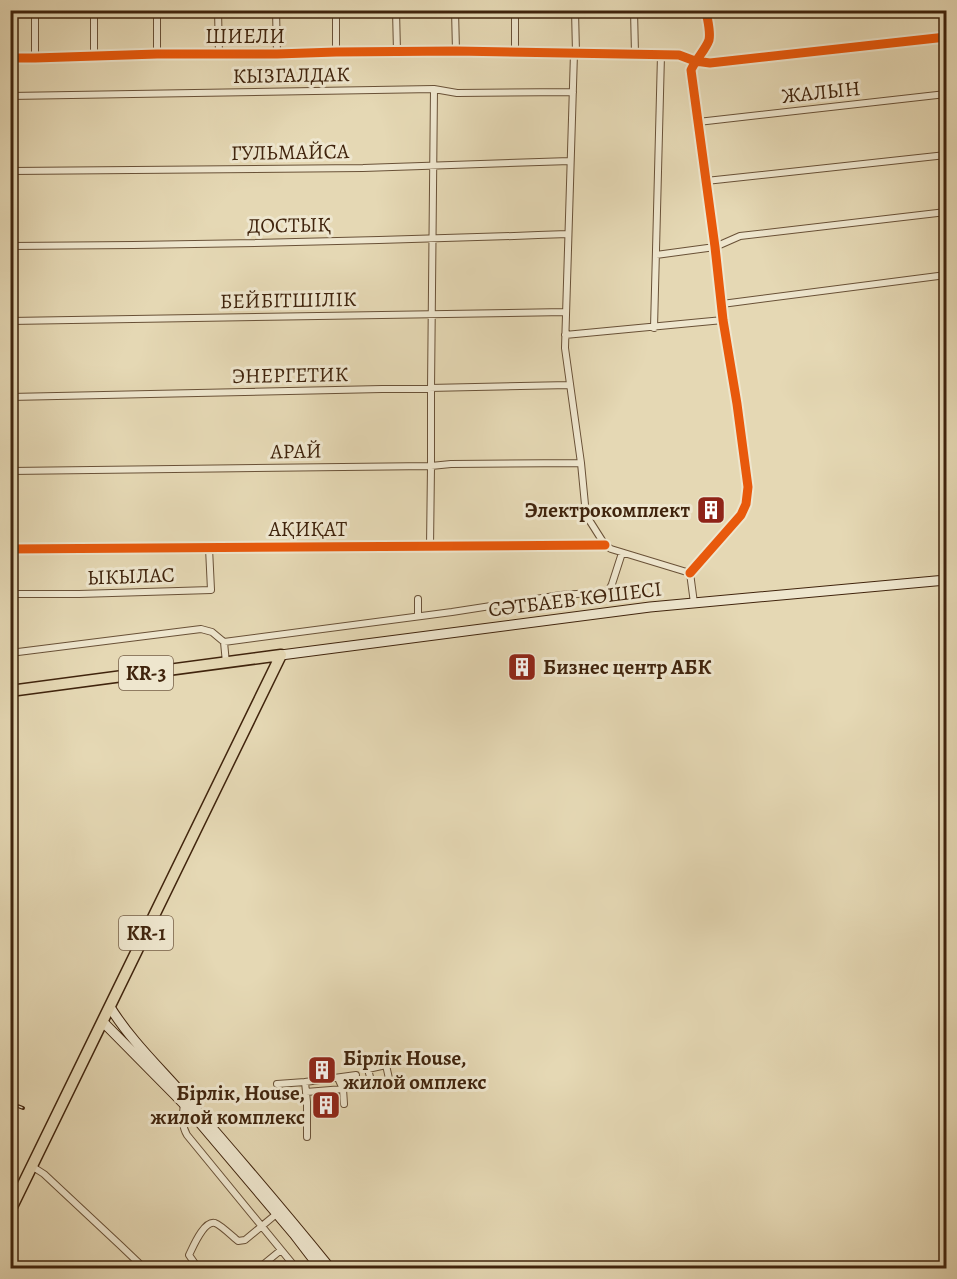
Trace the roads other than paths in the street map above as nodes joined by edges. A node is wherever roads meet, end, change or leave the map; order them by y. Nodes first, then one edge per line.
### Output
1 (35, 10) edge
2 (94, 10) edge
3 (157, 10) edge
4 (218, 10) edge
5 (276, 10) edge
6 (336, 10) edge
7 (396, 10) edge
8 (455, 10) edge
9 (515, 10) edge
10 (575, 10) edge
11 (634, 10) edge
12 (706, 10) edge
13 (946, 37) edge
14 (456, 51) junction
15 (336, 52) junction
16 (397, 52) junction
17 (516, 52) junction
18 (575, 52) junction
19 (158, 54) junction
20 (277, 54) junction
21 (635, 54) junction
22 (219, 55) junction
23 (661, 55) junction
24 (94, 57) junction
25 (10, 58) edge
26 (35, 58) junction
27 (695, 61) junction
28 (434, 89) junction
29 (573, 92) junction
30 (946, 94) edge
31 (10, 96) edge
32 (699, 122) junction
33 (946, 154) edge
34 (570, 161) junction
35 (434, 165) junction
36 (10, 171) edge
37 (706, 181) junction
38 (946, 212) edge
39 (568, 234) junction
40 (432, 239) junction
41 (10, 246) edge
42 (715, 247) junction
43 (656, 255) junction
44 (946, 275) edge
45 (722, 304) junction
46 (566, 312) junction
47 (432, 315) junction
48 (723, 320) junction
49 (10, 321) edge
50 (654, 328) junction
51 (565, 335) junction
52 (570, 385) junction
53 (431, 388) junction
54 (10, 397) edge
55 (581, 463) junction
56 (432, 466) junction
57 (10, 471) edge
58 (605, 545) junction
59 (429, 547) junction
60 (209, 548) junction
61 (10, 549) edge
62 (622, 553) junction
63 (690, 573) junction
64 (946, 580) edge
65 (10, 594) edge
66 (418, 599) dead end
67 (694, 603) junction
68 (418, 616) junction
69 (224, 642) junction
70 (10, 653) edge
71 (281, 656) junction
72 (226, 663) junction
73 (10, 691) edge
74 (110, 1007) junction
75 (103, 1022) junction
76 (356, 1075) dead end
77 (338, 1078) junction
78 (305, 1082) junction
79 (277, 1084) dead end
80 (343, 1089) junction
81 (306, 1092) junction
82 (184, 1100) junction
83 (344, 1104) dead end
84 (307, 1137) dead end
85 (33, 1167) junction
86 (10, 1211) edge
87 (279, 1212) junction
88 (262, 1227) junction
89 (281, 1250) junction
90 (144, 1269) edge
91 (198, 1269) edge
92 (259, 1269) edge
93 (296, 1269) edge
94 (320, 1269) edge
95 (330, 1269) edge

1 - 26 street
2 - 24 street
3 - 19 street
4 - 22 street
5 - 20 street
6 - 15 street
7 - 16 street
8 - 14 street
9 - 17 street
10 - 18 street
11 - 21 street
12 - 27 street
13 - 27 street, ШИЕЛИ
14 - 16 street, ШИЕЛИ
14 - 17 street, ШИЕЛИ
15 - 16 street, ШИЕЛИ
15 - 20 street, ШИЕЛИ
17 - 18 street, ШИЕЛИ
18 - 21 street, ШИЕЛИ
18 - 29 street
19 - 22 street, ШИЕЛИ
19 - 24 street, ШИЕЛИ
20 - 22 street, ШИЕЛИ
21 - 23 street, ШИЕЛИ
23 - 27 street, ШИЕЛИ
23 - 43 street
24 - 26 street, ШИЕЛИ
25 - 26 street, ШИЕЛИ
27 - 32 street
28 - 29 street, КЫЗГАЛДАК
28 - 31 street, КЫЗГАЛДАК
28 - 35 street
29 - 34 street
30 - 32 street, ЖАЛЫН
32 - 37 street
33 - 37 street
34 - 35 street, ГУЛЬМАЙСА
34 - 39 street
35 - 36 street, ГУЛЬМАЙСА
35 - 40 street
37 - 42 street
38 - 42 street
39 - 40 street, ДОСТЫҚ
39 - 46 street
40 - 41 street, ДОСТЫҚ
40 - 47 street
42 - 43 street
42 - 45 street
43 - 50 street
44 - 45 street
45 - 48 street
46 - 47 street, БЕЙБІТШІЛІК
46 - 51 street
47 - 49 street, БЕЙБІТШІЛІК
47 - 53 street
48 - 50 street
48 - 63 street
50 - 51 street
51 - 52 street
52 - 53 street, ЭНЕРГЕТИК
52 - 55 street
53 - 54 street, ЭНЕРГЕТИК
53 - 56 street
55 - 56 street, АРАЙ
55 - 58 street
56 - 57 street, АРАЙ
56 - 59 street
58 - 59 street, АҚИҚАТ
58 - 62 street
59 - 60 street, АҚИҚАТ
60 - 61 street, АҚИҚАТ
60 - 65 street, ЫКЫЛАС
62 - 63 street
62 - 68 street
63 - 67 street
64 - 67 main road, СӘТБАЕВ КӨШЕСІ / KR-3
66 - 68 street
67 - 71 main road, СӘТБАЕВ КӨШЕСІ / KR-3
68 - 69 street
69 - 70 street
69 - 72 street
71 - 72 main road, KR-3
71 - 74 main road, KR-1
72 - 73 main road, KR-3
74 - 75 main road, KR-1
74 - 82 main road
75 - 82 main road
75 - 85 main road, KR-1
76 - 77 street
77 - 78 street
77 - 80 street
78 - 79 street
78 - 81 street
80 - 81 street
80 - 83 street
81 - 84 street
82 - 87 main road
82 - 88 street
85 - 86 main road, KR-1
85 - 90 street
87 - 88 street
87 - 94 main road
87 - 95 main road
88 - 89 street
88 - 91 street
89 - 92 street
89 - 93 street

